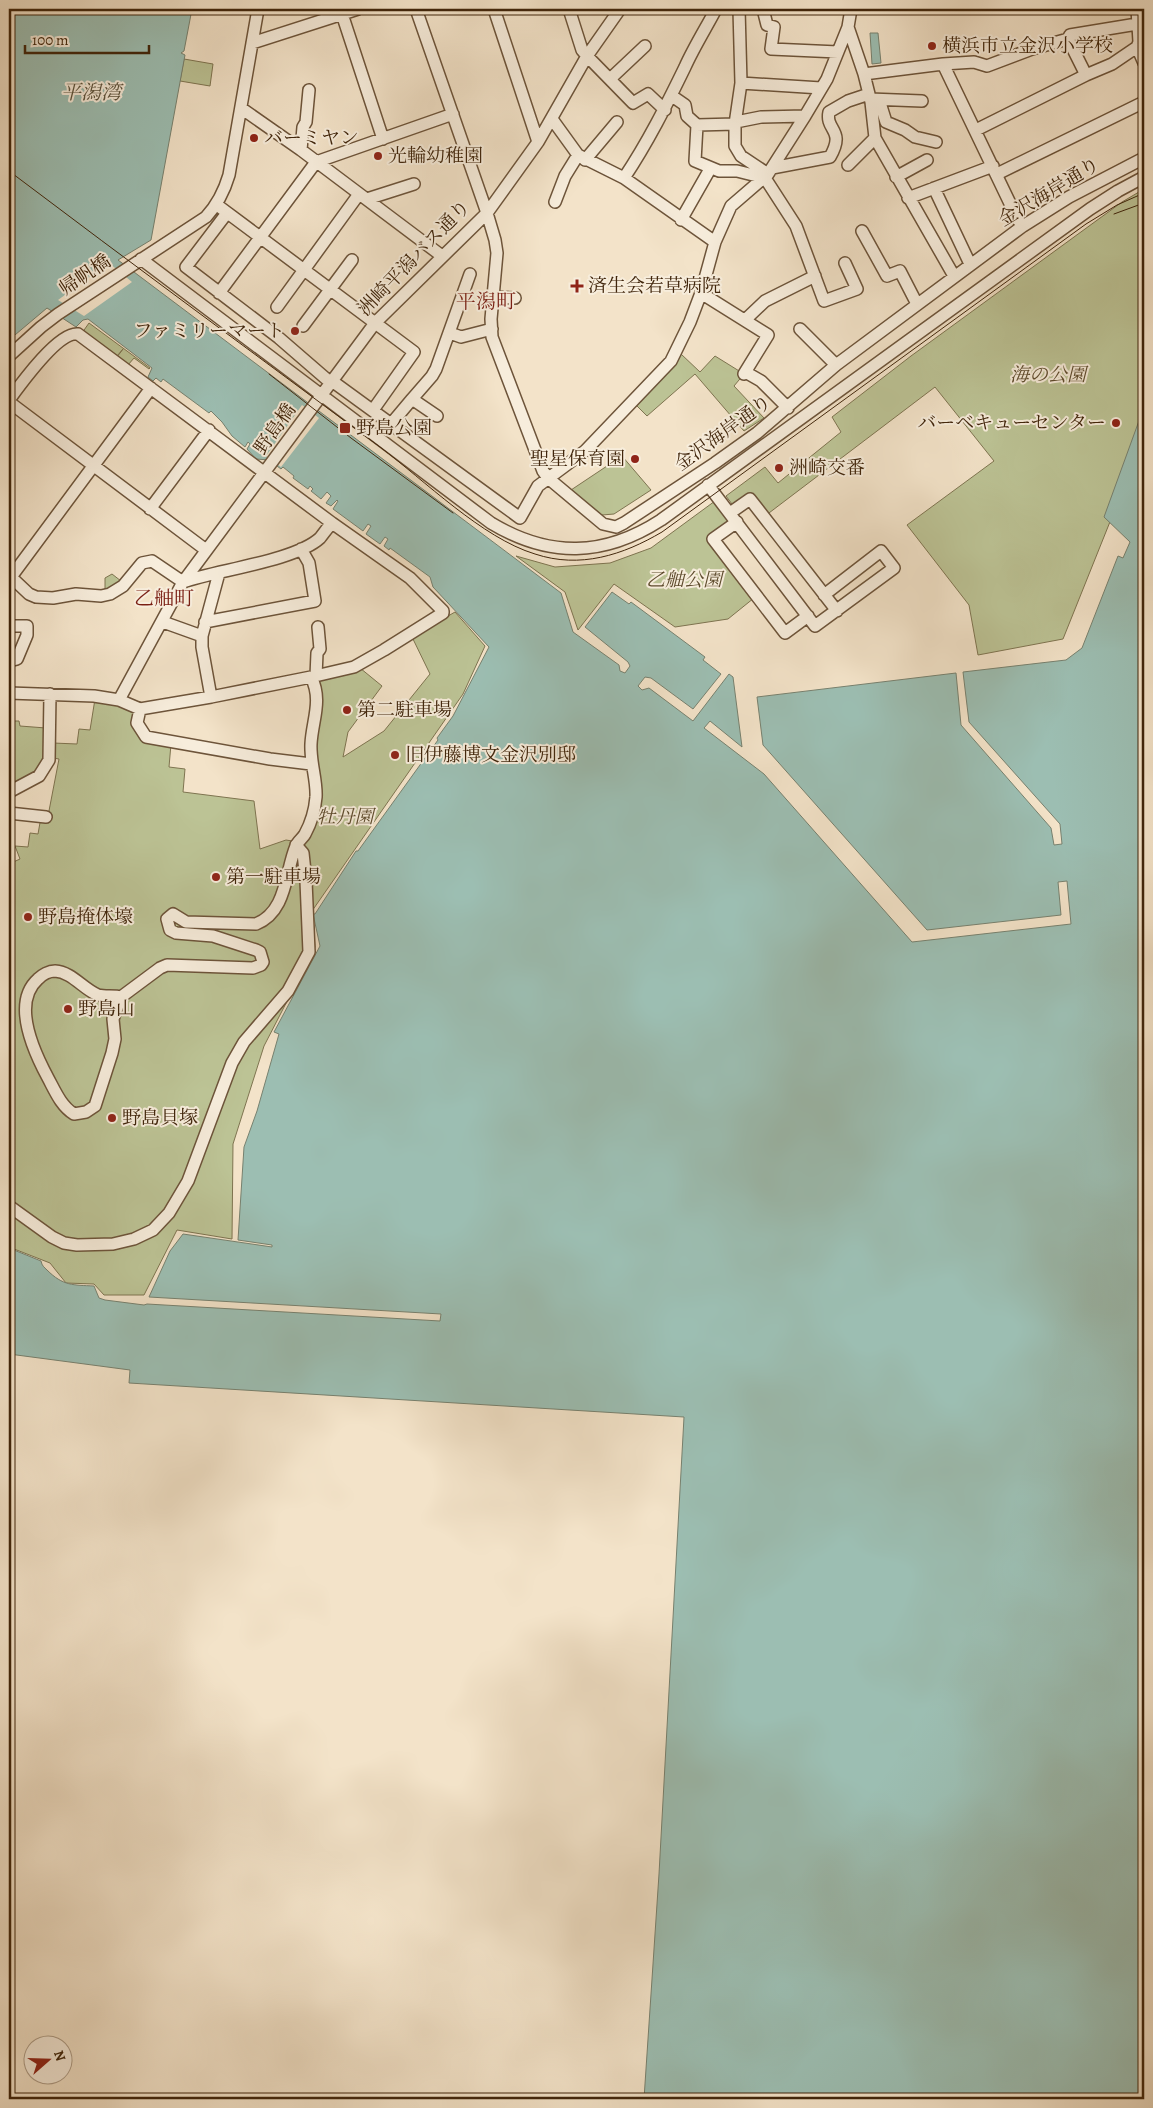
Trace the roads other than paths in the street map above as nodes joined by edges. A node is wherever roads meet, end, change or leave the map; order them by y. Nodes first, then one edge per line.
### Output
1 (258, 9) edge
2 (358, 9) edge
3 (416, 9) edge
4 (494, 9) edge
5 (569, 9) edge
6 (620, 9) edge
7 (716, 9) edge
8 (739, 9) edge
9 (763, 9) edge
10 (851, 9) edge
11 (1137, 9) edge
12 (342, 14) junction
13 (1137, 24) junction
14 (848, 27) junction
15 (1068, 39) junction
16 (252, 43) junction
17 (646, 46) dead end
18 (1137, 47) junction
19 (838, 52) junction
20 (587, 56) junction
21 (1144, 63) edge
22 (943, 64) junction
23 (864, 74) junction
24 (1086, 75) junction
25 (610, 80) junction
26 (741, 83) junction
27 (821, 88) junction
28 (309, 90) dead end
29 (672, 96) junction
30 (870, 98) junction
31 (922, 100) dead end
32 (1144, 102) edge
33 (240, 108) junction
34 (665, 110) junction
35 (453, 114) junction
36 (805, 116) junction
37 (552, 119) junction
38 (617, 122) dead end
39 (735, 123) junction
40 (697, 125) junction
41 (976, 130) junction
42 (383, 138) junction
43 (876, 138) junction
44 (538, 142) junction
45 (936, 142) dead end
46 (301, 150) junction
47 (581, 157) junction
48 (1144, 158) edge
49 (927, 160) dead end
50 (316, 162) junction
51 (848, 165) dead end
52 (710, 169) junction
53 (995, 170) junction
54 (769, 173) junction
55 (896, 176) junction
56 (1144, 177) edge
57 (624, 178) junction
58 (414, 184) dead end
59 (934, 188) junction
60 (363, 197) junction
61 (908, 198) junction
62 (555, 202) dead end
63 (218, 205) junction
64 (228, 213) junction
65 (487, 213) junction
66 (681, 220) junction
67 (1023, 226) junction
68 (862, 231) dead end
69 (261, 237) junction
70 (715, 242) junction
71 (442, 256) junction
72 (352, 260) dead end
73 (136, 262) junction
74 (845, 263) dead end
75 (970, 264) junction
76 (304, 270) junction
77 (470, 274) dead end
78 (815, 276) junction
79 (954, 276) junction
80 (331, 290) junction
81 (219, 293) junction
82 (701, 293) junction
83 (492, 297) junction
84 (514, 298) dead end
85 (916, 304) junction
86 (277, 307) dead end
87 (745, 320) junction
88 (375, 323) junction
89 (303, 326) dead end
90 (492, 329) junction
91 (800, 329) dead end
92 (450, 333) junction
93 (279, 338) junction
94 (268, 354) junction
95 (9, 356) edge
96 (836, 365) junction
97 (331, 382) junction
98 (151, 388) junction
99 (321, 394) junction
100 (412, 399) junction
101 (9, 401) edge
102 (788, 408) junction
103 (372, 410) junction
104 (437, 416) dead end
105 (391, 424) junction
106 (209, 430) junction
107 (93, 466) junction
108 (265, 473) junction
109 (548, 478) junction
110 (708, 485) junction
111 (150, 509) junction
112 (734, 518) junction
113 (332, 522) junction
114 (300, 549) junction
115 (206, 550) junction
116 (219, 573) junction
117 (852, 574) junction
118 (10, 577) edge
119 (183, 582) junction
120 (864, 590) junction
121 (824, 595) junction
122 (837, 611) junction
123 (808, 616) junction
124 (162, 622) junction
125 (205, 622) junction
126 (9, 626) edge
127 (318, 626) dead end
128 (202, 636) junction
129 (9, 661) edge
130 (314, 677) junction
131 (9, 692) edge
132 (50, 694) junction
133 (211, 697) junction
134 (119, 700) junction
135 (140, 710) junction
136 (311, 764) junction
137 (9, 792) edge
138 (9, 813) edge
139 (46, 817) dead end
140 (296, 844) junction
141 (121, 996) junction
142 (9, 1206) edge

1 - 16 street
2 - 12 street
3 - 35 street, 洲崎平潟バス通り
4 - 44 street
5 - 20 street
6 - 20 street
7 - 29 street
8 - 26 street
9 - 19 street
10 - 14 street
11 - 13 street
12 - 16 street
12 - 42 street
13 - 15 street
13 - 18 street
14 - 19 street
14 - 23 street
15 - 22 street
15 - 24 street
16 - 33 street
17 - 25 street
18 - 21 street
18 - 24 street
19 - 27 street
20 - 25 street
20 - 37 street
22 - 23 street
22 - 41 street
23 - 30 street
24 - 41 street
25 - 34 street
26 - 27 street
26 - 39 street
27 - 36 street
28 - 46 street
29 - 34 street
29 - 40 street
30 - 31 street
30 - 43 street
30 - 45 street
30 - 54 street
32 - 53 street
33 - 46 street
33 - 63 street
34 - 57 street
35 - 42 street
35 - 65 street, 洲崎平潟バス通り
36 - 39 street
36 - 54 street
37 - 44 street
37 - 47 street
38 - 47 street
39 - 40 street
39 - 54 street
40 - 52 street
41 - 53 street
42 - 50 street
43 - 51 street
43 - 55 street
44 - 65 street
46 - 50 street
47 - 57 street
47 - 62 street
48 - 67 street, 金沢海岸通り
49 - 55 street
50 - 60 street
50 - 69 street
52 - 54 street
52 - 66 street
53 - 59 street
53 - 67 street
54 - 70 street
54 - 78 street
55 - 61 street
56 - 110 street
57 - 66 street
58 - 60 street
59 - 61 street
59 - 75 street
60 - 71 street
60 - 76 street
61 - 79 street
63 - 64 street
63 - 73 street, 帰帆橋
64 - 69 street
64 - 81 street
65 - 71 street, 洲崎平潟バス通り
65 - 83 street, 金沢海岸通り
66 - 70 street
67 - 75 street, 金沢海岸通り
68 - 85 street
69 - 76 street
69 - 81 street
70 - 82 street
71 - 88 street, 洲崎平潟バス通り
72 - 80 street
73 - 94 street
73 - 95 street, 帰帆橋
74 - 78 street
75 - 79 street, 金沢海岸通り
76 - 80 street
76 - 86 street
77 - 92 street
78 - 87 street
79 - 85 street, 金沢海岸通り
80 - 88 street
80 - 89 street
81 - 93 street
82 - 87 street
82 - 109 street
83 - 84 street
83 - 90 street, 金沢海岸通り
85 - 96 street, 金沢海岸通り
87 - 102 street
88 - 97 street, 洲崎平潟バス通り
88 - 103 street
90 - 92 street
90 - 109 street, 金沢海岸通り
91 - 96 street
92 - 100 street
93 - 94 street
93 - 97 street
94 - 99 street
96 - 102 street, 金沢海岸通り
97 - 99 street, 洲崎平潟バス通り
97 - 103 street
98 - 101 street
98 - 106 street
98 - 107 street
99 - 108 street, 野島橋
99 - 110 street
100 - 104 street
100 - 105 street
101 - 107 street
102 - 109 street, 金沢海岸通り
103 - 105 street
105 - 109 street
106 - 108 street
106 - 111 street
107 - 111 street
107 - 118 street
108 - 113 street
108 - 115 street, 野島橋
110 - 112 street
111 - 115 street
112 - 121 street
112 - 123 street
112 - 123 street
113 - 114 street
113 - 130 street
114 - 116 street
114 - 125 street
115 - 119 street, 野島橋
116 - 119 street
116 - 125 street
117 - 120 street
117 - 120 street
117 - 121 street
118 - 119 street
119 - 124 street, 野島橋
120 - 122 street
121 - 122 street
122 - 123 street
124 - 128 street
124 - 134 street, 野島橋
125 - 128 street
126 - 129 street
127 - 130 street
128 - 133 street
130 - 133 street
130 - 136 street
131 - 132 street
132 - 134 street
132 - 137 street
133 - 135 street
134 - 135 street
135 - 136 street
136 - 140 street
138 - 139 street
140 - 141 street
140 - 142 street
141 - 141 street

